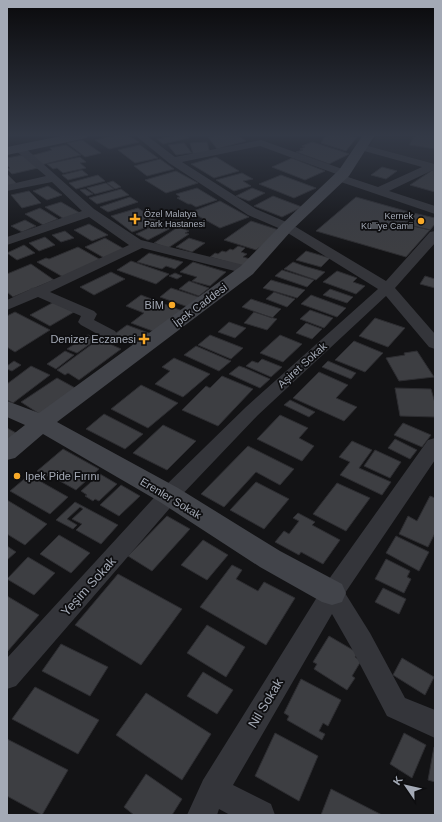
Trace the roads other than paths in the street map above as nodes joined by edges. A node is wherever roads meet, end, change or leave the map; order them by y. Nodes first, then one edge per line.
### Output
1 (49, 173) edge
2 (191, 173) edge
3 (337, 173) edge
4 (419, 173) edge
5 (341, 175) junction
6 (54, 178) junction
7 (7, 188) edge
8 (380, 192) junction
9 (435, 210) edge
10 (90, 212) junction
11 (287, 227) junction
12 (435, 235) edge
13 (7, 241) edge
14 (136, 243) junction
15 (247, 270) junction
16 (387, 288) junction
17 (36, 291) junction
18 (7, 306) edge
19 (109, 334) dead end
20 (435, 344) edge
21 (7, 408) edge
22 (41, 423) junction
23 (435, 445) edge
24 (7, 452) edge
25 (169, 495) junction
26 (332, 593) junction
27 (7, 677) edge
28 (435, 724) edge
29 (207, 803) edge
30 (260, 815) edge

1 - 6 street
2 - 11 street
3 - 5 street
4 - 8 street
5 - 8 street
5 - 11 main road, İpek Caddesi
6 - 7 street
6 - 10 street
8 - 9 street
10 - 13 street
10 - 14 street
11 - 15 main road, İpek Caddesi
11 - 16 street
12 - 16 street, Aşiret Sokak
14 - 15 street
14 - 17 street
15 - 22 main road, İpek Caddesi
16 - 20 street
16 - 25 street, Aşiret Sokak
17 - 18 street
17 - 19 street
21 - 22 main road, Erenler Sokak
22 - 24 main road, İpek Caddesi
22 - 25 main road, Erenler Sokak
23 - 26 street, Nil Sokak
25 - 26 main road, Erenler Sokak
25 - 27 street, Yeşim Sokak
26 - 28 street
26 - 29 street, Nil Sokak
29 - 30 street

